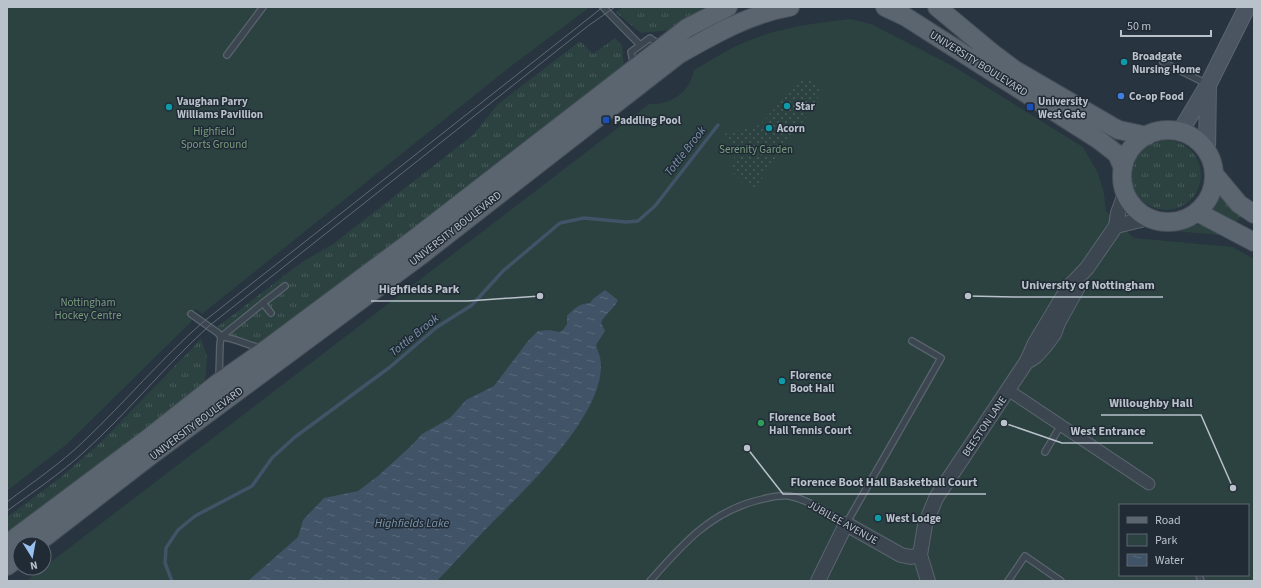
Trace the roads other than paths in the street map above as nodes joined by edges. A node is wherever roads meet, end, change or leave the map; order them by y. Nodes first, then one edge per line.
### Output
1 (603, 7) edge
2 (728, 7) edge
3 (790, 7) edge
4 (885, 7) edge
5 (938, 7) edge
6 (265, 8) edge
7 (1248, 13) edge
8 (656, 42) junction
9 (640, 45) junction
10 (227, 55) dead end
11 (633, 60) junction
12 (1163, 62) dead end
13 (1208, 85) junction
14 (1180, 132) junction
15 (1147, 136) junction
16 (1207, 152) junction
17 (1123, 168) junction
18 (1214, 174) junction
19 (1125, 194) junction
20 (1197, 212) junction
21 (1254, 214) edge
22 (1149, 218) junction
23 (1116, 226) junction
24 (1254, 242) edge
25 (1087, 268) junction
26 (285, 286) dead end
27 (263, 303) junction
28 (271, 313) dead end
29 (191, 314) dead end
30 (221, 337) junction
31 (912, 341) dead end
32 (268, 348) junction
33 (1031, 358) junction
34 (218, 383) junction
35 (1008, 390) junction
36 (1061, 425) junction
37 (1045, 452) dead end
38 (1148, 484) dead end
39 (846, 524) junction
40 (46, 536) edge
41 (7, 544) edge
42 (920, 556) junction
43 (650, 581) edge
44 (818, 581) edge
45 (928, 581) edge
46 (1008, 581) edge
47 (1061, 581) edge

1 - 9 lane
2 - 8 main road, UNIVERSITY BOULEVARD
3 - 40 main road, UNIVERSITY BOULEVARD
4 - 17 main road, UNIVERSITY BOULEVARD
5 - 15 main road, UNIVERSITY BOULEVARD
6 - 10 lane
7 - 13 main road
8 - 9 lane
8 - 11 main road, UNIVERSITY BOULEVARD
9 - 11 lane
11 - 32 main road, UNIVERSITY BOULEVARD
12 - 13 lane
13 - 14 main road
13 - 16 main road
14 - 15 main road
14 - 16 main road
15 - 17 main road
16 - 18 main road
17 - 19 main road
18 - 20 main road
18 - 21 main road
19 - 22 main road
19 - 23 street
20 - 22 main road
20 - 24 main road
22 - 23 street
23 - 25 street, BEESTON LANE
25 - 33 street, BEESTON LANE
25 - 33 street, BEESTON LANE
26 - 27 lane
27 - 28 lane
27 - 30 lane
29 - 30 lane
30 - 32 lane
30 - 34 lane
31 - 39 lane
32 - 34 main road, UNIVERSITY BOULEVARD
33 - 35 street, BEESTON LANE
34 - 41 main road, UNIVERSITY BOULEVARD
35 - 36 street
35 - 42 street, BEESTON LANE
36 - 37 lane
36 - 38 street
39 - 42 street, JUBILEE AVENUE
39 - 43 lane, JUBILEE AVENUE
39 - 44 street
42 - 45 street, BEESTON LANE
46 - 47 lane

